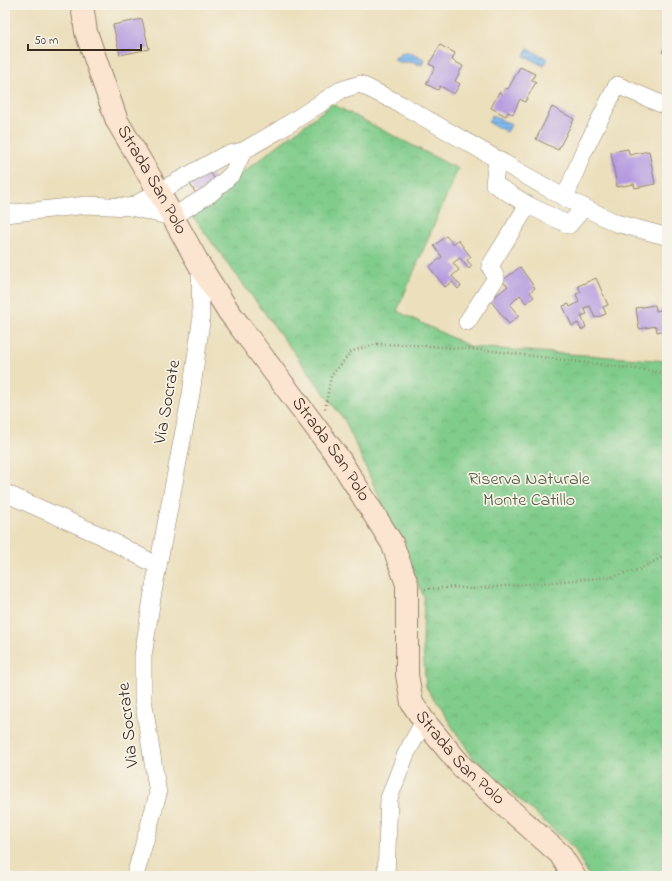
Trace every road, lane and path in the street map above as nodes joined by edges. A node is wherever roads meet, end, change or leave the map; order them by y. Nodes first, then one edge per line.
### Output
1 (82, 5) edge
2 (666, 106) edge
3 (243, 151) junction
4 (496, 159) junction
5 (159, 192) junction
6 (565, 198) junction
7 (528, 205) junction
8 (131, 207) junction
9 (584, 207) junction
10 (5, 214) edge
11 (172, 217) junction
12 (667, 236) edge
13 (200, 266) junction
14 (467, 322) dead end
15 (667, 373) edge
16 (323, 436) junction
17 (5, 493) edge
18 (667, 554) edge
19 (158, 566) junction
20 (406, 589) junction
21 (424, 722) junction
22 (135, 876) edge
23 (386, 876) edge
24 (574, 876) edge

1 - 5 street, Strada San Polo
2 - 6 street
3 - 4 street
3 - 5 street
3 - 11 street
4 - 6 street
4 - 7 street
5 - 8 street
5 - 11 street, Strada San Polo
6 - 9 street
7 - 9 street
7 - 14 street
8 - 10 street
8 - 11 street
9 - 12 street
11 - 13 street, Strada San Polo
13 - 16 street, Strada San Polo
13 - 19 street, Via Socrate
15 - 16 path
16 - 20 street, Strada San Polo
17 - 19 street
18 - 20 path
19 - 22 street, Via Socrate
20 - 21 street, Strada San Polo
21 - 23 street
21 - 24 street, Strada San Polo

